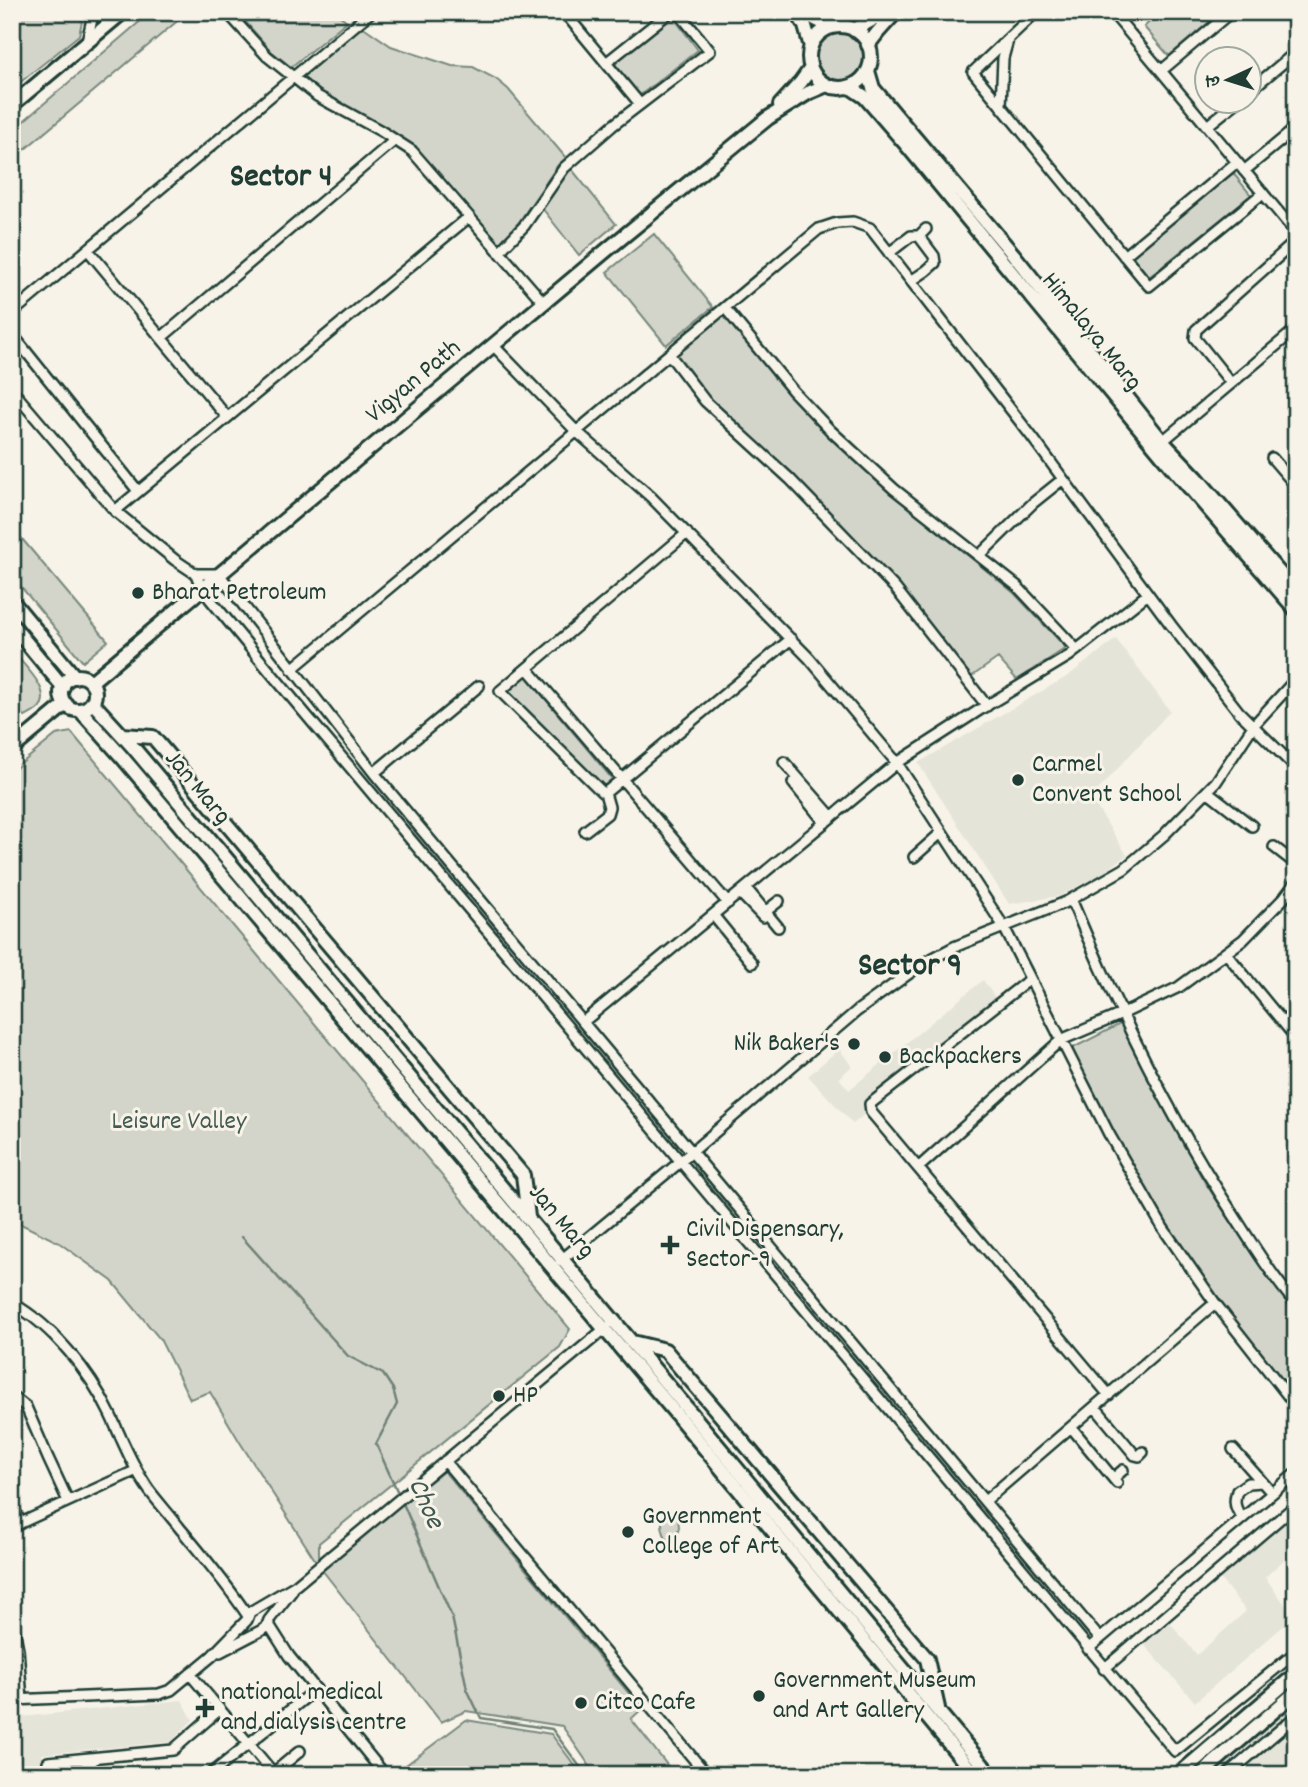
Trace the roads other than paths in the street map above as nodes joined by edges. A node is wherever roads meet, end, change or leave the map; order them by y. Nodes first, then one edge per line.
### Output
1 (92, 12) edge
2 (123, 12) edge
3 (227, 12) edge
4 (371, 12) edge
5 (564, 12) edge
6 (670, 12) edge
7 (678, 12) edge
8 (797, 12) edge
9 (808, 12) edge
10 (886, 12) edge
11 (896, 12) edge
12 (1036, 12) edge
13 (1112, 12) edge
14 (1231, 12) edge
15 (831, 27) junction
16 (854, 30) junction
17 (1008, 38) junction
18 (87, 42) junction
19 (869, 46) junction
20 (811, 47) junction
21 (1296, 52) edge
22 (606, 63) junction
23 (810, 68) junction
24 (868, 71) junction
25 (1161, 71) junction
26 (294, 77) junction
27 (1262, 80) edge
28 (827, 85) junction
29 (850, 87) junction
30 (640, 104) junction
31 (12, 105) edge
32 (1001, 106) junction
33 (1220, 116) edge
34 (768, 118) junction
35 (1207, 126) junction
36 (1296, 128) edge
37 (395, 140) junction
38 (1237, 162) junction
39 (1244, 171) junction
40 (1263, 193) junction
41 (469, 216) junction
42 (1294, 228) edge
43 (926, 229) dead end
44 (919, 236) junction
45 (1296, 241) edge
46 (89, 250) junction
47 (499, 252) junction
48 (889, 253) junction
49 (1124, 256) junction
50 (911, 281) junction
51 (544, 303) junction
52 (725, 308) junction
53 (12, 313) edge
54 (1296, 329) edge
55 (12, 334) edge
56 (161, 338) junction
57 (493, 345) junction
58 (669, 354) junction
59 (1231, 383) junction
60 (12, 390) edge
61 (16, 402) edge
62 (227, 417) junction
63 (576, 431) junction
64 (1159, 444) junction
65 (1272, 458) dead end
66 (1063, 479) junction
67 (1296, 486) edge
68 (138, 491) junction
69 (115, 510) junction
70 (687, 533) junction
71 (979, 556) junction
72 (196, 574) junction
73 (219, 575) junction
74 (202, 588) junction
75 (1296, 592) edge
76 (1148, 594) junction
77 (12, 601) edge
78 (1296, 610) edge
79 (12, 625) edge
80 (791, 639) junction
81 (1077, 650) junction
82 (527, 668) junction
83 (292, 669) junction
84 (75, 677) junction
85 (1296, 679) edge
86 (91, 682) junction
87 (63, 687) junction
88 (479, 687) dead end
89 (92, 702) junction
90 (66, 704) junction
91 (987, 706) junction
92 (80, 710) junction
93 (1253, 726) junction
94 (121, 735) junction
95 (12, 749) edge
96 (784, 762) dead end
97 (897, 763) junction
98 (1296, 768) edge
99 (374, 773) junction
100 (624, 779) junction
101 (793, 783) dead end
102 (1207, 791) junction
103 (606, 793) junction
104 (828, 820) junction
105 (1252, 826) dead end
106 (584, 831) dead end
107 (942, 832) junction
108 (1274, 847) dead end
109 (914, 857) dead end
110 (1296, 864) edge
111 (1296, 881) edge
112 (743, 890) junction
113 (1071, 899) junction
114 (779, 901) dead end
115 (728, 903) junction
116 (765, 912) junction
117 (713, 915) junction
118 (1003, 927) junction
119 (1226, 953) junction
120 (752, 962) dead end
121 (1030, 979) junction
122 (1122, 1014) junction
123 (583, 1022) junction
124 (1296, 1038) edge
125 (1061, 1040) junction
126 (692, 1152) junction
127 (681, 1162) junction
128 (918, 1168) junction
129 (528, 1218) junction
130 (557, 1263) junction
131 (12, 1303) edge
132 (1215, 1303) junction
133 (1296, 1304) edge
134 (609, 1325) junction
135 (632, 1342) junction
136 (1108, 1395) junction
137 (12, 1396) edge
138 (1296, 1406) edge
139 (1095, 1407) junction
140 (1071, 1427) junction
141 (1233, 1449) dead end
142 (1143, 1451) dead end
143 (445, 1461) junction
144 (137, 1470) junction
145 (1123, 1470) dead end
146 (1296, 1473) edge
147 (1262, 1482) junction
148 (1272, 1493) junction
149 (68, 1501) junction
150 (985, 1501) junction
151 (1296, 1505) edge
152 (12, 1506) edge
153 (1243, 1518) junction
154 (16, 1525) edge
155 (296, 1585) junction
156 (251, 1613) junction
157 (12, 1618) edge
158 (264, 1626) junction
159 (1100, 1639) junction
160 (14, 1642) edge
161 (1088, 1649) junction
162 (1296, 1652) edge
163 (212, 1656) junction
164 (1104, 1669) junction
165 (190, 1674) junction
166 (1296, 1674) edge
167 (316, 1689) junction
168 (1296, 1692) edge
169 (17, 1700) edge
170 (220, 1709) junction
171 (939, 1712) junction
172 (1296, 1716) edge
173 (1193, 1736) junction
174 (248, 1743) junction
175 (300, 1751) dead end
176 (1204, 1751) junction
177 (97, 1758) junction
178 (273, 1774) edge
179 (49, 1775) edge
180 (77, 1775) edge
181 (210, 1775) edge
182 (385, 1775) edge
183 (707, 1775) edge
184 (975, 1775) edge
185 (991, 1775) edge
186 (1178, 1775) edge
187 (1200, 1775) edge
188 (1227, 1775) edge

1 - 18 street
2 - 18 main road
3 - 26 street
4 - 26 street
5 - 22 street
6 - 22 street
7 - 30 street
8 - 20 main road
9 - 15 main road
10 - 16 main road
11 - 19 main road
12 - 17 street
13 - 25 street
14 - 25 street
15 - 16 main road
15 - 20 main road
16 - 19 main road
17 - 32 street
17 - 32 street
18 - 31 main road
19 - 24 main road
20 - 23 main road
21 - 27 street
22 - 30 street
23 - 28 main road
23 - 34 main road, Vigyan Path
24 - 29 main road
24 - 64 main road, Himalaya Marg
25 - 35 street
26 - 37 street
26 - 46 street
28 - 29 main road
28 - 34 main road, Vigyan Path
29 - 64 main road, Himalaya Marg
30 - 47 street
32 - 49 street
33 - 35 street
34 - 51 main road, Vigyan Path
35 - 38 street
36 - 39 street
37 - 41 street
37 - 56 street
38 - 39 street
38 - 49 street
39 - 40 street
40 - 42 street
40 - 49 street
41 - 47 street
41 - 62 street
43 - 44 street
44 - 48 street
44 - 50 street
45 - 59 street
46 - 53 street
46 - 56 street
47 - 51 street
48 - 50 street
48 - 52 street
50 - 66 street
51 - 57 main road, Vigyan Path
52 - 58 street
52 - 71 street
54 - 59 street
55 - 68 street
56 - 62 street
57 - 63 street
57 - 73 main road, Vigyan Path
58 - 63 street
58 - 91 street
59 - 64 street
60 - 61 street
61 - 69 street
62 - 68 street
63 - 70 street
63 - 83 street
64 - 75 main road, Himalaya Marg
64 - 78 main road, Himalaya Marg
65 - 67 street
66 - 71 street
66 - 76 street
68 - 69 street
69 - 72 street
70 - 80 street
70 - 82 street
71 - 81 street
72 - 73 street
72 - 74 street
73 - 74 main road, Vigyan Path
73 - 83 street
74 - 86 main road, Vigyan Path
74 - 127 street
76 - 81 street
76 - 93 street
77 - 84 main road
79 - 87 main road
80 - 97 street
80 - 100 street
81 - 91 street
82 - 100 street
82 - 103 street
83 - 99 street
84 - 86 main road
84 - 87 main road
85 - 93 street
86 - 89 main road
87 - 90 main road
88 - 99 street
89 - 92 main road
89 - 94 main road, Jan Marg
90 - 92 main road
90 - 95 main road
91 - 97 street
92 - 130 main road, Jan Marg
93 - 98 street
93 - 102 street
94 - 129 main road, Jan Marg
94 - 129 main road
96 - 104 street
97 - 104 street
97 - 107 street
99 - 123 street
100 - 103 street
100 - 115 street
101 - 104 street
102 - 105 street
102 - 113 street
103 - 106 street
104 - 112 street
107 - 109 street
107 - 118 street
108 - 110 street
111 - 119 street
112 - 115 street
112 - 116 street
112 - 116 street
113 - 118 street
113 - 122 street
114 - 116 street
115 - 117 street
117 - 120 street
117 - 123 street
118 - 121 street
118 - 126 street
119 - 122 street
119 - 124 street
121 - 125 street
121 - 128 street
122 - 125 street
122 - 133 street
123 - 126 street
125 - 128 street
125 - 132 street
126 - 127 street
126 - 150 street
127 - 130 street
127 - 161 street
128 - 136 street
129 - 130 main road, Jan Marg
130 - 134 main road, Jan Marg
131 - 144 street
132 - 136 street
132 - 138 street
134 - 135 main road, Jan Marg
134 - 143 street
134 - 184 main road, Jan Marg
135 - 171 main road, Jan Marg
135 - 171 main road
136 - 139 street
137 - 149 street
139 - 140 street
139 - 142 street
140 - 145 street
140 - 150 street
141 - 147 street
143 - 155 street
143 - 183 street
144 - 149 street
144 - 156 street
146 - 148 street
147 - 148 street
147 - 153 street
148 - 153 street
149 - 154 street
150 - 159 street
151 - 164 street
152 - 154 street
153 - 159 street
155 - 156 street
155 - 158 street
156 - 158 street
156 - 158 street
156 - 163 street
157 - 160 street
158 - 163 street
158 - 167 street
159 - 161 street
160 - 169 street
161 - 164 street
162 - 173 street
163 - 165 street
164 - 173 street
165 - 169 street
165 - 170 street
166 - 176 main road
167 - 174 street
167 - 182 street
168 - 187 main road
170 - 174 street
170 - 177 street
171 - 185 main road, Jan Marg
172 - 188 street
173 - 176 street
174 - 178 street
174 - 181 street
175 - 178 street
176 - 186 main road
177 - 179 street
177 - 180 street

